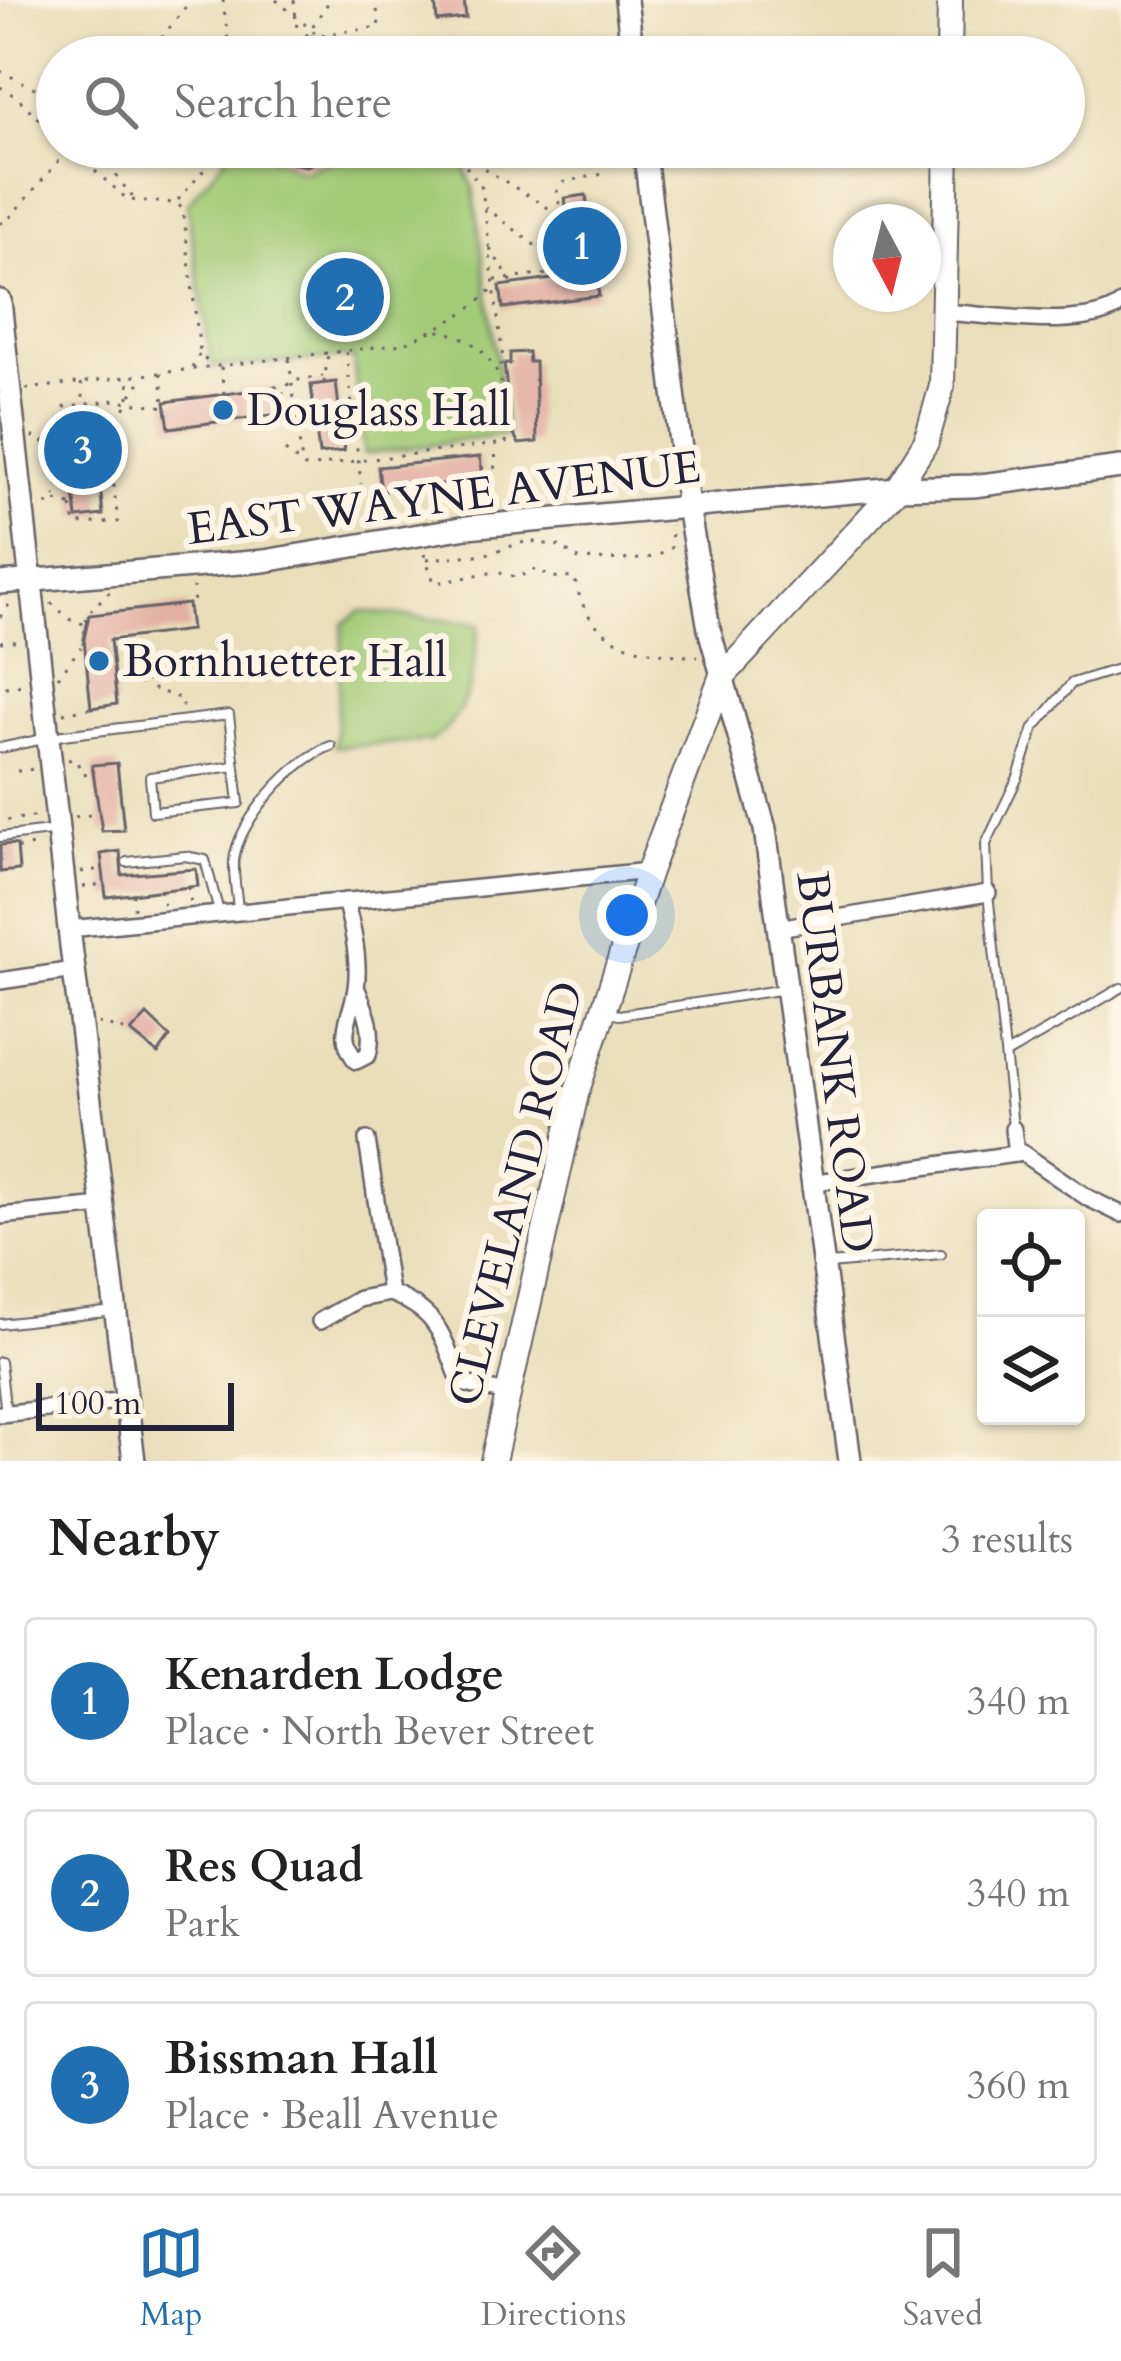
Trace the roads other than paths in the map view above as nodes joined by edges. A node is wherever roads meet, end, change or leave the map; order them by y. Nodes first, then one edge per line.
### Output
1 (626, 0) edge
2 (950, 0) edge
3 (630, 36) edge
4 (949, 36) edge
5 (646, 168) edge
6 (945, 168) edge
7 (0, 301) edge
8 (1121, 304) edge
9 (942, 312) junction
10 (1121, 467) edge
11 (897, 488) junction
12 (681, 513) junction
13 (32, 579) junction
14 (7, 590) edge
15 (1121, 668) edge
16 (721, 678) junction
17 (49, 739) junction
18 (331, 746) dead end
19 (0, 748) edge
20 (235, 766) junction
21 (55, 827) junction
22 (0, 837) edge
23 (127, 862) dead end
24 (649, 871) junction
25 (988, 893) junction
26 (345, 901) junction
27 (238, 910) junction
28 (219, 912) junction
29 (69, 928) junction
30 (778, 928) junction
31 (74, 970) junction
32 (0, 980) edge
33 (356, 987) junction
34 (785, 988) junction
35 (1121, 988) edge
36 (603, 1012) junction
37 (1006, 1054) junction
38 (1013, 1129) joint
39 (367, 1140) dead end
40 (1016, 1154) junction
41 (810, 1183) junction
42 (103, 1206) junction
43 (1121, 1214) edge
44 (0, 1216) edge
45 (941, 1254) dead end
46 (822, 1265) junction
47 (390, 1293) junction
48 (116, 1310) junction
49 (320, 1321) dead end
50 (0, 1324) edge
51 (0, 1362) edge
52 (507, 1393) junction
53 (127, 1400) junction
54 (3, 1414) edge
55 (134, 1461) edge
56 (493, 1461) edge
57 (850, 1461) edge

1 - 3 street
2 - 4 main road
5 - 12 street, BURBANK ROAD
6 - 9 main road
7 - 13 street
8 - 9 street
9 - 11 main road
10 - 11 street, EAST WAYNE AVENUE
11 - 12 street, EAST WAYNE AVENUE
11 - 16 main road
12 - 13 street, EAST WAYNE AVENUE
12 - 16 street, BURBANK ROAD
13 - 14 street, EAST WAYNE AVENUE
13 - 17 street
15 - 25 lane
16 - 24 main road, CLEVELAND ROAD
16 - 30 street, BURBANK ROAD
17 - 19 lane
17 - 20 lane
17 - 21 street
18 - 27 lane
20 - 20 lane
21 - 22 lane
21 - 29 street
23 - 28 lane
24 - 26 street
24 - 36 main road, CLEVELAND ROAD
25 - 30 street
25 - 37 lane
26 - 27 street
26 - 33 street
27 - 28 street
28 - 29 street
29 - 31 street
30 - 34 street, BURBANK ROAD
31 - 32 street
31 - 42 street
33 - 33 street
34 - 36 lane
34 - 41 street, BURBANK ROAD
35 - 37 lane
36 - 52 main road, CLEVELAND ROAD
37 - 38 lane
38 - 40 street
39 - 47 street
40 - 41 street
40 - 43 street
41 - 46 street, BURBANK ROAD
42 - 44 street
42 - 48 street
45 - 46 lane
46 - 57 street, BURBANK ROAD
47 - 49 street
47 - 52 street
48 - 50 lane
48 - 53 street
51 - 54 lane
52 - 56 main road, CLEVELAND ROAD
53 - 54 street
53 - 55 street

